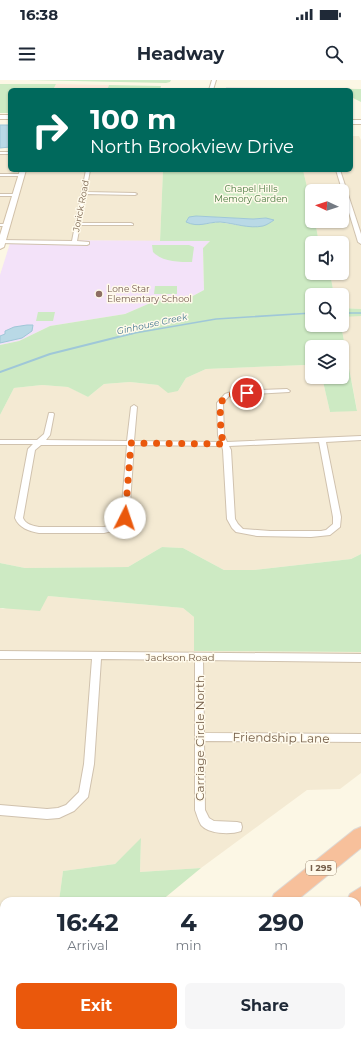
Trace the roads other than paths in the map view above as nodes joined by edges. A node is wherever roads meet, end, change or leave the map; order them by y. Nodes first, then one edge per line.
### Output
1 (23, 172) edge
2 (88, 172) edge
3 (339, 172) edge
4 (0, 174) edge
5 (83, 193) junction
6 (135, 194) dead end
7 (16, 195) junction
8 (0, 196) edge
9 (78, 224) junction
10 (131, 224) dead end
11 (3, 225) edge
12 (361, 242) edge
13 (74, 243) junction
14 (87, 243) dead end
15 (1, 245) edge
16 (287, 391) dead end
17 (134, 406) dead end
18 (51, 414) dead end
19 (361, 438) edge
20 (322, 440) junction
21 (0, 442) edge
22 (39, 443) junction
23 (131, 443) junction
24 (225, 444) junction
25 (0, 656) edge
26 (97, 656) junction
27 (199, 657) junction
28 (361, 658) edge
29 (200, 737) junction
30 (361, 738) edge
31 (0, 810) edge
32 (237, 827) dead end
33 (361, 836) edge
34 (286, 897) edge

1 - 4 street
1 - 7 street
2 - 5 street, Jorick Road
3 - 12 street
5 - 6 street
5 - 9 street, Jorick Road
7 - 8 street
7 - 11 street
9 - 10 street
9 - 13 street, Jorick Road
11 - 15 street
13 - 14 street
13 - 15 street
16 - 24 street
17 - 23 street
18 - 22 street
19 - 20 street
20 - 24 street
20 - 24 street
21 - 22 street
22 - 23 street
22 - 23 street
23 - 24 street
25 - 26 street, Jackson Road
26 - 27 street, Jackson Road
26 - 31 street
27 - 28 street, Jackson Road
27 - 29 street, Carriage Circle North
29 - 30 street, Friendship Lane
29 - 32 street, Carriage Circle North
33 - 34 highway, I 295

